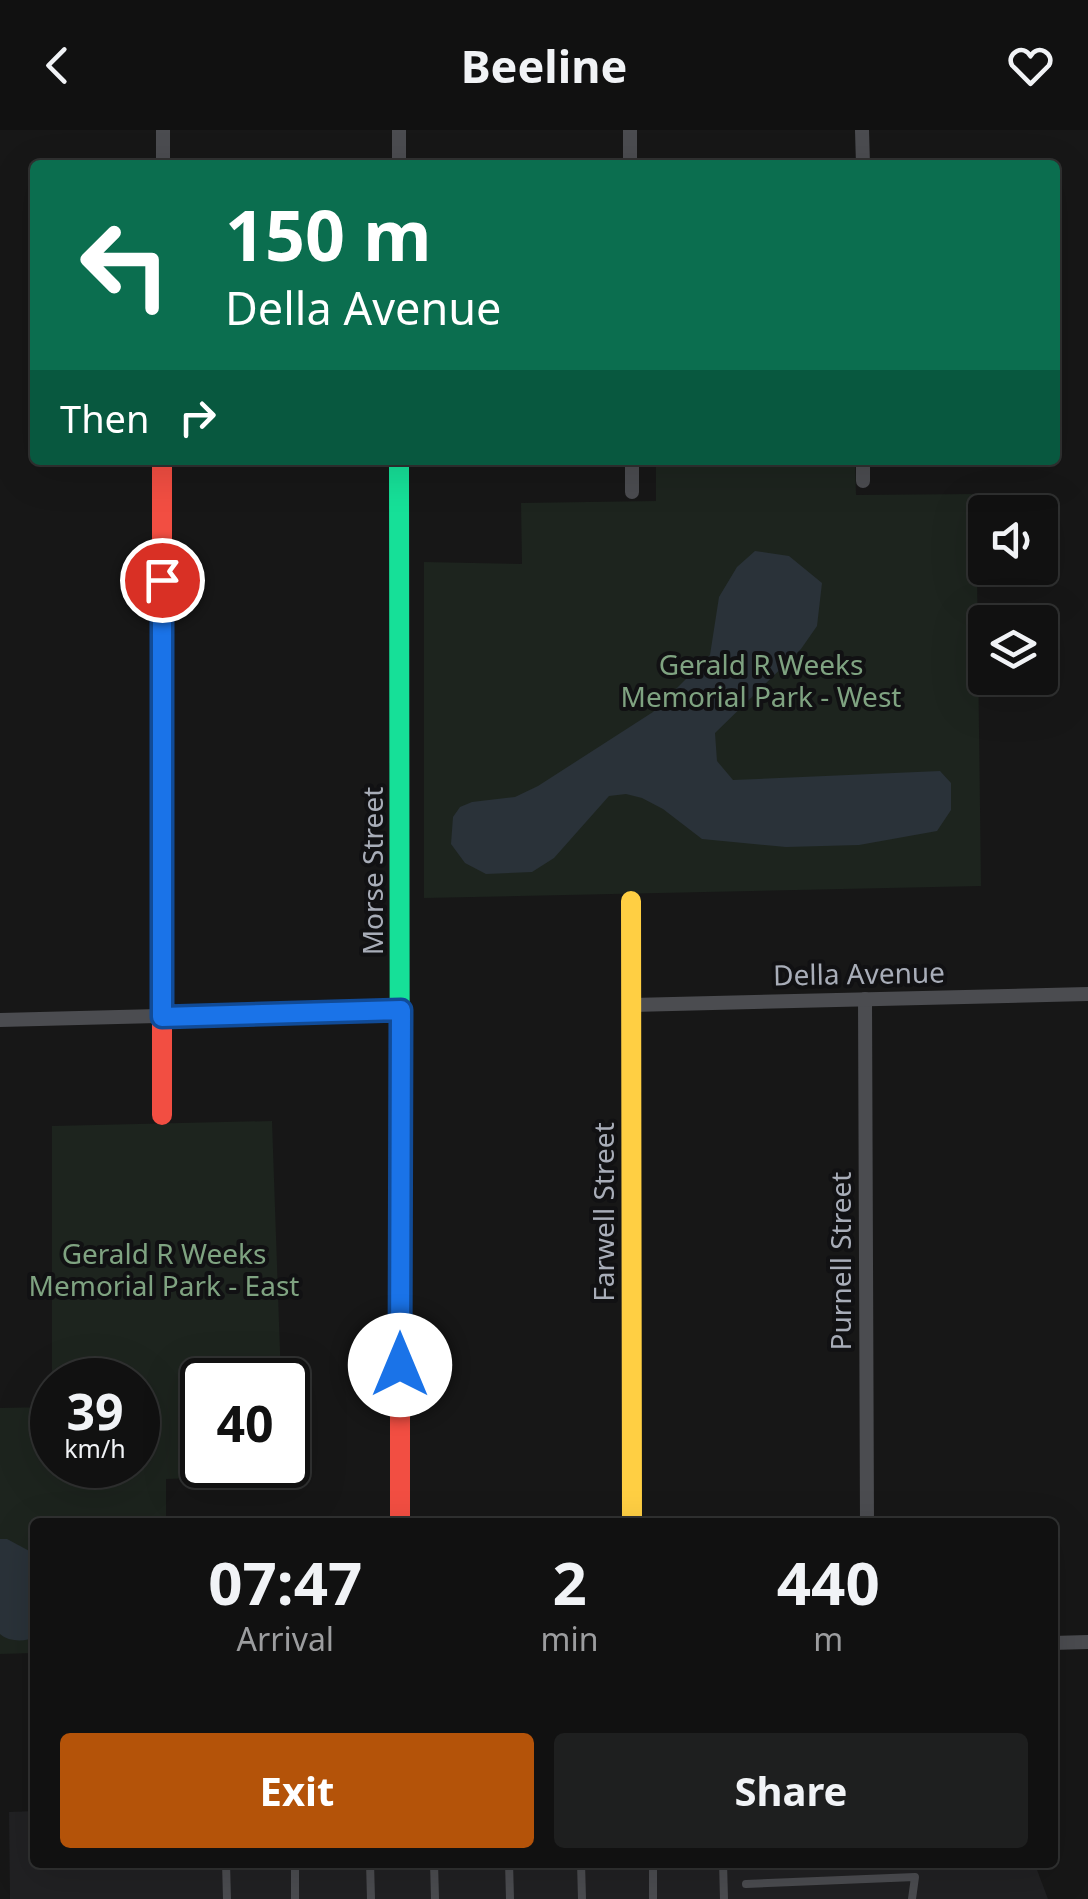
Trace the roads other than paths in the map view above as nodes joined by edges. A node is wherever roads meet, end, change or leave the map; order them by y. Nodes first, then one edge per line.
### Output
1 (163, 130) edge
2 (399, 130) edge
3 (630, 130) edge
4 (862, 130) edge
5 (162, 160) edge
6 (399, 160) edge
7 (630, 160) edge
8 (862, 160) edge
9 (162, 465) edge
10 (400, 465) edge
11 (632, 465) edge
12 (863, 465) edge
13 (863, 481) dead end
14 (632, 492) dead end
15 (631, 901) dead end
16 (1088, 994) edge
17 (865, 1000) junction
18 (632, 1005) junction
19 (401, 1010) junction
20 (162, 1017) junction
21 (0, 1020) edge
22 (162, 1115) dead end
23 (400, 1518) edge
24 (632, 1518) edge
25 (867, 1518) edge
26 (1088, 1642) edge
27 (1058, 1644) edge
28 (226, 1868) edge
29 (295, 1868) edge
30 (370, 1868) edge
31 (434, 1868) edge
32 (509, 1868) edge
33 (581, 1868) edge
34 (653, 1868) edge
35 (723, 1868) edge
36 (915, 1868) edge
37 (915, 1877) junction
38 (746, 1884) dead end
39 (228, 1899) edge
40 (296, 1899) edge
41 (371, 1899) edge
42 (435, 1899) edge
43 (510, 1899) edge
44 (582, 1899) edge
45 (653, 1899) edge
46 (724, 1899) edge
47 (912, 1899) edge

1 - 5 street
2 - 6 street
3 - 7 street
4 - 8 street
9 - 20 street
10 - 19 street, Morse Street
11 - 14 street
12 - 13 street
15 - 18 street, Farwell Street
16 - 17 street, Della Avenue
17 - 18 street, Della Avenue
17 - 25 street, Purnell Street
18 - 24 street, Farwell Street
19 - 20 street
19 - 23 street, Morse Street
20 - 21 street
20 - 22 street
26 - 27 street
28 - 39 lane
29 - 40 lane
30 - 41 lane
31 - 42 lane
32 - 43 lane
33 - 44 lane
34 - 45 lane
35 - 46 lane
36 - 37 lane
37 - 38 lane
37 - 47 lane

